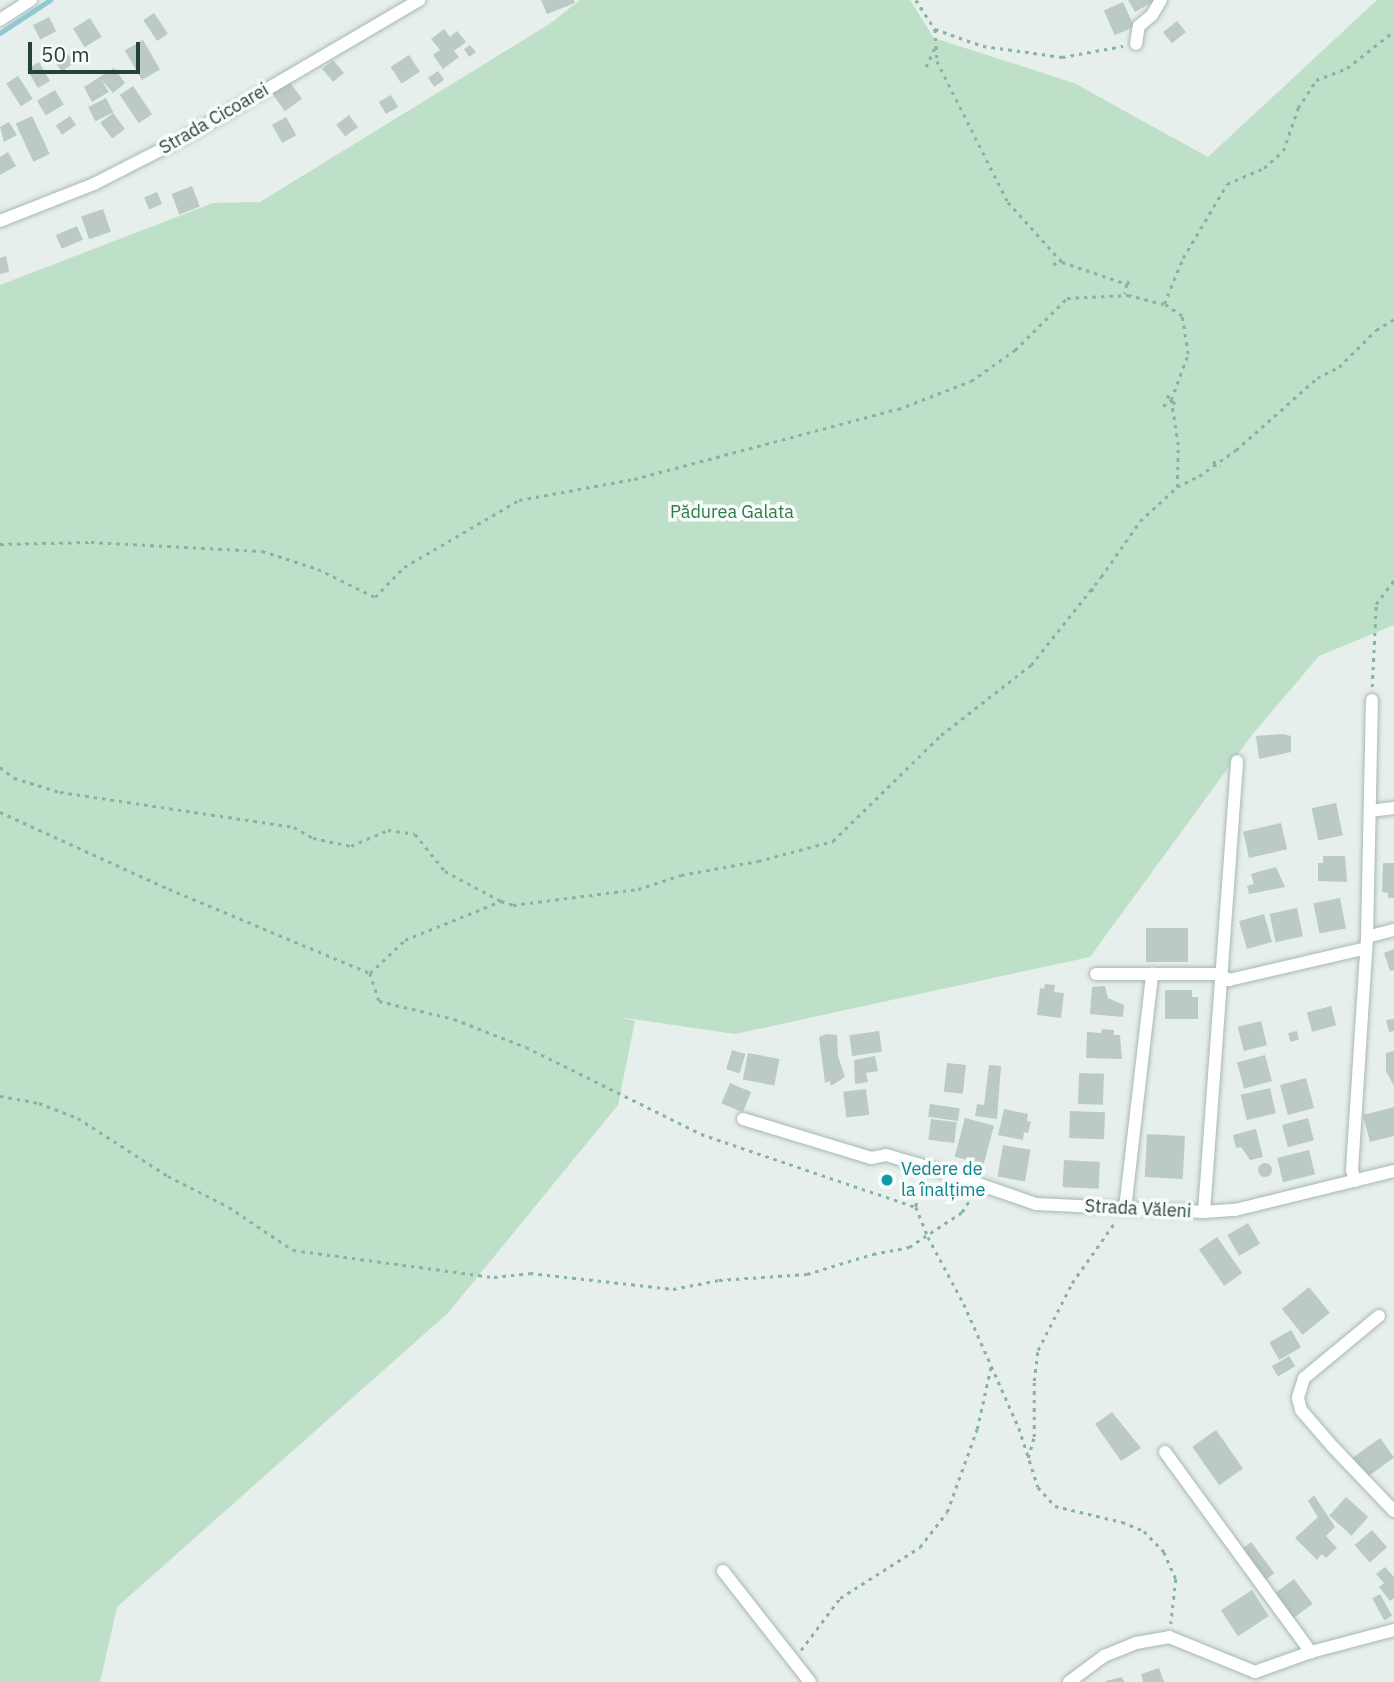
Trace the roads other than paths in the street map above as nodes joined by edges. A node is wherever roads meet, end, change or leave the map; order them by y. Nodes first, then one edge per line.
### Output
1 (31, 0) edge
2 (419, 0) edge
3 (1161, 0) edge
4 (0, 20) edge
5 (1136, 44) road end
6 (0, 222) edge
7 (1372, 700) road end
8 (1237, 761) dead end
9 (1394, 808) edge
10 (1370, 811) junction
11 (1394, 930) edge
12 (1367, 942) junction
13 (1096, 974) dead end
14 (1152, 974) junction
15 (1222, 976) junction
16 (743, 1119) dead end
17 (1394, 1171) edge
18 (1355, 1181) junction
19 (1125, 1209) junction
20 (1205, 1212) junction
21 (1379, 1316) dead end
22 (1165, 1452) dead end
23 (1394, 1511) edge
24 (723, 1571) dead end
25 (1394, 1630) edge
26 (1311, 1652) junction
27 (1086, 1669) junction
28 (1256, 1677) edge
29 (810, 1682) edge
30 (1069, 1682) edge
31 (1090, 1682) edge

1 - 4 street
2 - 6 street, Strada Cicoarei
3 - 5 street
7 - 10 street
8 - 15 street
9 - 10 street
10 - 12 street
11 - 12 street
12 - 15 street
12 - 18 street
13 - 14 street
14 - 15 street
14 - 19 street
15 - 20 street
16 - 19 street, Strada Văleni
17 - 18 street, Strada Văleni
18 - 20 street, Strada Văleni
19 - 20 street, Strada Văleni
21 - 23 street
22 - 26 street
24 - 29 street
25 - 26 street
26 - 28 street
27 - 28 street
27 - 30 street
27 - 31 street

